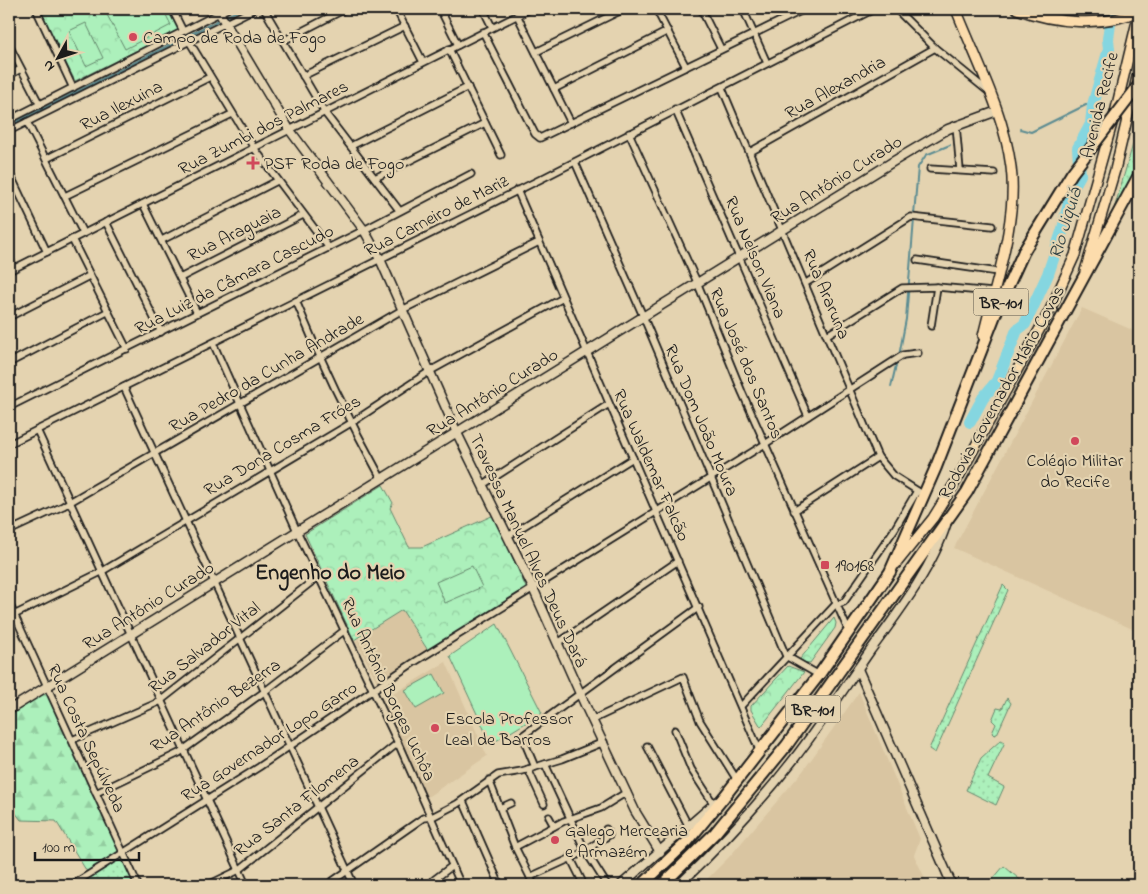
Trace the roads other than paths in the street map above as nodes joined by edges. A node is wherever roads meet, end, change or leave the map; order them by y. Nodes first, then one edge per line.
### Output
1 (36, 9) edge
2 (172, 9) edge
3 (227, 9) edge
4 (254, 9) edge
5 (264, 9) edge
6 (345, 9) edge
7 (396, 9) edge
8 (440, 9) edge
9 (483, 9) edge
10 (530, 9) edge
11 (624, 9) edge
12 (656, 9) edge
13 (701, 9) edge
14 (743, 9) edge
15 (805, 9) edge
16 (874, 9) edge
17 (896, 9) edge
18 (956, 9) edge
19 (1017, 9) edge
20 (218, 11) edge
21 (1139, 12) edge
22 (517, 15) junction
23 (226, 24) junction
24 (405, 26) junction
25 (492, 27) junction
26 (183, 31) junction
27 (483, 32) junction
28 (668, 32) junction
29 (754, 33) junction
30 (189, 41) junction
31 (283, 41) junction
32 (9, 45) edge
33 (458, 45) junction
34 (935, 48) junction
35 (449, 49) junction
36 (721, 49) junction
37 (536, 52) junction
38 (424, 62) junction
39 (767, 63) junction
40 (686, 66) junction
41 (21, 69) junction
42 (1139, 69) edge
43 (9, 75) edge
44 (303, 76) junction
45 (210, 77) junction
46 (1139, 85) edge
47 (468, 87) junction
48 (73, 88) junction
49 (722, 88) junction
50 (554, 89) junction
51 (989, 92) junction
52 (40, 104) junction
53 (676, 110) junction
54 (997, 111) junction
55 (324, 113) junction
56 (232, 114) junction
57 (9, 120) edge
58 (28, 122) junction
59 (571, 122) junction
60 (485, 123) junction
61 (956, 125) junction
62 (289, 130) junction
63 (9, 131) edge
64 (628, 133) junction
65 (351, 146) junction
66 (254, 148) junction
67 (750, 152) junction
68 (502, 155) dead end
69 (46, 159) junction
70 (575, 162) junction
71 (930, 169) dead end
72 (960, 170) junction
73 (9, 172) edge
74 (994, 173) dead end
75 (471, 174) dead end
76 (1139, 175) edge
77 (375, 178) junction
78 (277, 181) junction
79 (517, 190) junction
80 (65, 196) junction
81 (143, 204) junction
82 (399, 210) junction
83 (303, 215) junction
84 (106, 222) junction
85 (992, 226) dead end
86 (364, 230) junction
87 (783, 230) junction
88 (83, 233) junction
89 (72, 239) junction
90 (162, 240) junction
91 (539, 242) junction
92 (329, 248) junction
93 (47, 252) junction
94 (739, 256) junction
95 (9, 257) edge
96 (380, 259) junction
97 (917, 260) dead end
98 (12, 269) edge
99 (998, 272) junction
100 (1084, 274) junction
101 (89, 276) junction
102 (180, 278) junction
103 (697, 282) junction
104 (806, 283) junction
105 (937, 287) junction
106 (993, 292) junction
107 (563, 298) junction
108 (296, 301) junction
109 (402, 310) junction
110 (108, 312) junction
111 (197, 313) junction
112 (643, 316) junction
113 (9, 317) edge
114 (931, 326) dead end
115 (161, 332) junction
116 (827, 335) junction
117 (213, 343) junction
118 (127, 349) junction
119 (587, 351) junction
120 (918, 353) dead end
121 (979, 354) junction
122 (319, 357) junction
123 (9, 363) edge
124 (430, 371) junction
125 (124, 387) junction
126 (851, 388) junction
127 (240, 404) junction
128 (609, 404) junction
129 (9, 407) edge
130 (808, 416) junction
131 (351, 423) junction
132 (36, 430) junction
133 (457, 433) junction
134 (9, 444) edge
135 (765, 444) junction
136 (155, 453) junction
137 (878, 457) junction
138 (633, 458) junction
139 (270, 470) junction
140 (381, 478) junction
141 (711, 478) junction
142 (484, 484) junction
143 (920, 493) junction
144 (70, 502) junction
145 (794, 511) junction
146 (656, 512) junction
147 (948, 519) junction
148 (187, 521) junction
149 (9, 531) edge
150 (297, 531) junction
151 (508, 536) junction
152 (678, 561) junction
153 (101, 572) junction
154 (890, 572) junction
155 (319, 576) junction
156 (215, 581) junction
157 (533, 588) junction
158 (9, 603) edge
159 (835, 605) junction
160 (699, 607) junction
161 (14, 615) junction
162 (344, 630) junction
163 (849, 632) junction
164 (129, 634) junction
165 (240, 638) junction
166 (558, 643) junction
167 (786, 656) junction
168 (858, 668) junction
169 (819, 674) junction
170 (46, 686) junction
171 (374, 690) junction
172 (264, 692) junction
173 (580, 693) junction
174 (160, 700) junction
175 (742, 705) junction
176 (9, 710) edge
177 (592, 720) junction
178 (675, 730) dead end
179 (72, 740) junction
180 (398, 742) junction
181 (604, 742) junction
182 (290, 746) junction
183 (646, 746) dead end
184 (183, 750) junction
185 (760, 752) junction
186 (545, 764) junction
187 (534, 767) junction
188 (528, 769) junction
189 (489, 780) junction
190 (737, 780) junction
191 (627, 792) junction
192 (96, 793) junction
193 (724, 797) junction
194 (207, 800) junction
195 (463, 801) junction
196 (511, 803) dead end
197 (713, 803) junction
198 (544, 804) dead end
199 (318, 808) junction
200 (500, 808) junction
201 (432, 817) junction
202 (549, 817) dead end
203 (570, 818) junction
204 (554, 826) junction
205 (689, 827) junction
206 (606, 829) dead end
207 (515, 847) junction
208 (585, 850) junction
209 (660, 852) junction
210 (123, 853) junction
211 (570, 857) junction
212 (452, 866) junction
213 (239, 870) junction
214 (347, 871) junction
215 (530, 877) junction
216 (582, 881) dead end
217 (72, 885) edge
218 (138, 885) edge
219 (208, 885) edge
220 (246, 885) edge
221 (327, 885) edge
222 (354, 885) edge
223 (428, 885) edge
224 (461, 885) edge
225 (500, 885) edge
226 (534, 885) edge
227 (607, 885) edge
228 (621, 885) edge
229 (642, 885) edge
230 (662, 885) edge
231 (679, 885) edge
232 (952, 885) edge

1 - 48 street
2 - 26 street
3 - 20 street
4 - 23 street
5 - 31 street
6 - 31 street
7 - 24 street
8 - 33 street
9 - 25 street
10 - 22 street, Rua Zumbi dos Palmares
11 - 37 street
12 - 28 street
13 - 36 street
14 - 29 street
15 - 29 street
16 - 39 street, Rua Carneiro de Mariz
17 - 34 street
18 - 51 main road
19 - 21 main road
20 - 23 street, Travessa Manuel Alves Deus Dará
20 - 26 street
21 - 154 main road, Avenida Recife
22 - 25 street, Rua Zumbi dos Palmares
22 - 37 street
23 - 30 street
23 - 62 street, Travessa Manuel Alves Deus Dará
24 - 38 street
24 - 44 street
25 - 27 street, Rua Zumbi dos Palmares
26 - 48 street
27 - 33 street, Rua Zumbi dos Palmares
27 - 59 street
28 - 40 street
28 - 50 street
29 - 36 street
29 - 39 street
30 - 45 street
30 - 58 street
31 - 44 street
32 - 41 street
33 - 35 street, Rua Zumbi dos Palmares
34 - 51 street
34 - 67 street, Rua Alexandria
35 - 38 street, Rua Zumbi dos Palmares
35 - 47 street
36 - 40 street
37 - 50 street
38 - 55 street, Rua Zumbi dos Palmares
39 - 49 street, Rua Carneiro de Mariz
40 - 59 street
41 - 43 street
41 - 52 street
42 - 100 main road, Avenida Recife
44 - 55 street
45 - 56 street
45 - 69 street, Rua Ilexuina
46 - 121 highway, BR-101, bridge
47 - 60 street
47 - 65 street
48 - 52 street
49 - 53 street, Rua Carneiro de Mariz
49 - 67 street, Rua Araruna
50 - 59 street
51 - 54 main road
52 - 57 street
53 - 64 street, Rua Carneiro de Mariz
53 - 94 street, Rua Nelson Viana
54 - 61 street, Rua Antônio Curado
54 - 99 main road
55 - 62 street, Rua Zumbi dos Palmares
55 - 65 street
56 - 66 street
56 - 80 street
58 - 63 street
58 - 69 street
60 - 68 street
60 - 77 street
61 - 72 street
61 - 87 street, Rua Antônio Curado
62 - 66 street, Rua Zumbi dos Palmares
62 - 86 street, Travessa Manuel Alves Deus Dará
64 - 70 street, Rua Carneiro de Mariz
64 - 103 street, Rua José dos Santos
65 - 77 street
66 - 78 street
66 - 81 street, Rua Zumbi dos Palmares
67 - 87 street, Rua Araruna
69 - 80 street
70 - 79 street, Rua Carneiro de Mariz
70 - 112 street, Rua Dom João Moura
71 - 72 street
72 - 74 street
73 - 93 street
75 - 82 street, Rua Luiz da Câmara Cascudo
76 - 100 highway, Rodovia Governador Mário Covas / BR-101
77 - 82 street
78 - 83 street
78 - 90 street
79 - 91 street, Rua Waldemar Falcão
79 - 96 street, Rua Carneiro de Mariz
80 - 88 street
81 - 84 street, Rua Zumbi dos Palmares
81 - 90 street
82 - 86 street, Rua Luiz da Câmara Cascudo
83 - 92 street
83 - 102 street, Rua Araguaia
84 - 88 street, Rua Zumbi dos Palmares
84 - 115 street
85 - 104 street
86 - 92 street, Rua Luiz da Câmara Cascudo
86 - 96 street, Travessa Manuel Alves Deus Dará
87 - 94 street, Rua Antônio Curado
87 - 104 street, Rua Araruna
88 - 89 street, Rua Zumbi dos Palmares
89 - 93 street, Rua Zumbi dos Palmares
89 - 101 street
90 - 102 street
91 - 107 street, Rua Waldemar Falcão
91 - 109 street, Rua Pedro da Cunha Andrade
92 - 111 street, Rua Luiz da Câmara Cascudo
93 - 98 street, Rua Zumbi dos Palmares
94 - 103 street, Rua Antônio Curado
94 - 130 street, Rua Nelson Viana
95 - 98 street
96 - 108 street, Rua Carneiro de Mariz
96 - 109 street, Travessa Manuel Alves Deus Dará
97 - 99 street
99 - 106 main road
100 - 147 highway, Rodovia Governador Mário Covas / BR-101
101 - 110 street
101 - 113 street
102 - 111 street
103 - 112 street, Rua Antônio Curado
103 - 135 street, Rua José dos Santos
104 - 116 street, Rua Araruna
105 - 106 street
105 - 114 street
105 - 116 street
106 - 121 main road
107 - 119 street, Rua Waldemar Falcão
107 - 124 street, Rua Dona Cosma Fróes
108 - 117 street, Rua Carneiro de Mariz
108 - 122 street
109 - 122 street, Rua Pedro da Cunha Andrade
109 - 124 street, Travessa Manuel Alves Deus Dará
110 - 118 street
110 - 123 street
111 - 115 street, Rua Luiz da Câmara Cascudo
112 - 119 street, Rua Antônio Curado
112 - 141 street, Rua Dom João Moura
115 - 118 street, Rua Luiz da Câmara Cascudo
116 - 126 street, Rua Araruna
117 - 125 street, Rua Carneiro de Mariz
117 - 127 street, Rua Antônio Borges Uchôa
118 - 129 street, Rua Luiz da Câmara Cascudo
119 - 128 street, Rua Waldemar Falcão
119 - 133 street, Rua Antônio Curado
120 - 126 street, Rua Governador Lopo Garro
121 - 143 highway, BR-101
122 - 127 street, Rua Pedro da Cunha Andrade
122 - 131 street
124 - 131 street, Rua Dona Cosma Fróes
124 - 133 street, Travessa Manuel Alves Deus Dará
125 - 132 street, Rua Carneiro de Mariz
125 - 136 street
126 - 130 street, Rua Governador Lopo Garro
126 - 137 street, Rua Araruna
127 - 136 street, Rua Pedro da Cunha Andrade
127 - 139 street, Rua Antônio Borges Uchôa
128 - 138 street, Rua Waldemar Falcão
128 - 142 street
130 - 135 street, Rua Governador Lopo Garro
131 - 139 street, Rua Dona Cosma Fróes
131 - 140 street
132 - 134 street, Rua Carneiro de Mariz
132 - 144 street
133 - 140 street, Rua Antônio Curado
133 - 142 street, Travessa Manuel Alves Deus Dará
135 - 141 street, Rua Governador Lopo Garro
135 - 145 street, Rua José dos Santos
136 - 144 street, Rua Pedro da Cunha Andrade
136 - 148 street
137 - 143 street, Rua Araruna
137 - 145 street
138 - 146 street, Rua Waldemar Falcão
138 - 151 street
139 - 148 street, Rua Dona Cosma Fróes
139 - 150 street, Rua Antônio Borges Uchôa
140 - 150 street, Rua Antônio Curado
141 - 146 street, Rua Governador Lopo Garro
141 - 167 street, Rua Dom João Moura
142 - 151 street, Travessa Manuel Alves Deus Dará
143 - 154 highway, BR-101
143 - 159 street
144 - 149 street, Rua Pedro da Cunha Andrade
144 - 153 street
145 - 159 street, Rua José dos Santos
146 - 152 street, Rua Waldemar Falcão
146 - 157 street, Rua Governador Lopo Garro
147 - 168 street
147 - 230 highway, BR-101
148 - 153 street, Rua Dona Cosma Fróes
148 - 156 street
150 - 155 street, Rua Antônio Borges Uchôa
150 - 156 street, Rua Antônio Curado
151 - 157 street, Travessa Manuel Alves Deus Dará
152 - 160 street, Rua Waldemar Falcão
152 - 166 street
153 - 161 street, Rua Dona Cosma Fróes
153 - 164 street
154 - 163 highway, BR-101
155 - 162 street, Rua Antônio Borges Uchôa
155 - 165 street, Rua Salvador Vital
156 - 164 street, Rua Antônio Curado
156 - 165 street
157 - 166 street, Travessa Manuel Alves Deus Dará
157 - 171 street, Rua Governador Lopo Garro
158 - 161 street, Rua Costa Sepúlveda
159 - 163 street, Rua José dos Santos
159 - 167 street
160 - 173 street
160 - 175 street, Rua Waldemar Falcão
161 - 170 street, Rua Costa Sepúlveda
162 - 171 street, Rua Antônio Borges Uchôa
162 - 172 street, Rua Antônio Bezerra
163 - 169 highway, BR-101
164 - 170 street, Rua Antônio Curado
164 - 174 street
165 - 172 street
165 - 174 street, Rua Salvador Vital
166 - 173 street, Travessa Manuel Alves Deus Dará
167 - 169 street
167 - 175 street
168 - 231 street
168 - 232 street
169 - 185 highway, BR-101
170 - 176 street, Rua Antônio Curado
170 - 179 street, Rua Costa Sepúlveda
171 - 180 street, Rua Antônio Borges Uchôa
171 - 182 street, Rua Governador Lopo Garro
172 - 182 street
172 - 184 street, Rua Antônio Bezerra
173 - 177 street, Travessa Manuel Alves Deus Dará
173 - 187 street
174 - 179 street, Rua Salvador Vital
174 - 184 street
175 - 185 street, Rua Waldemar Falcão
177 - 181 street, Travessa Manuel Alves Deus Dará
177 - 190 street
178 - 197 street
179 - 192 street, Rua Costa Sepúlveda
180 - 199 street, Rua Santa Filomena
180 - 201 street, Rua Antônio Borges Uchôa
181 - 186 street
181 - 191 street, Travessa Manuel Alves Deus Dará
182 - 194 street, Rua Governador Lopo Garro
182 - 199 street
183 - 205 street
184 - 192 street, Rua Antônio Bezerra
184 - 194 street
185 - 190 highway, BR-101
186 - 187 street
186 - 203 street
187 - 188 street
188 - 189 street
188 - 198 street
189 - 195 street
189 - 200 street
190 - 193 highway, BR-101
191 - 203 street
191 - 209 street, Travessa Manuel Alves Deus Dará
192 - 210 street, Rua Costa Sepúlveda
193 - 197 street
193 - 229 highway, BR-101
194 - 210 street, Rua Governador Lopo Garro
194 - 213 street
195 - 201 street
195 - 225 street
196 - 200 street
197 - 205 street
199 - 213 street, Rua Santa Filomena
199 - 214 street
200 - 207 street
201 - 212 street, Rua Antônio Borges Uchôa
201 - 214 street
202 - 204 street
203 - 204 street
203 - 208 street
204 - 207 street
205 - 209 street
206 - 208 street
207 - 215 street
208 - 211 street
208 - 227 street
209 - 228 street
210 - 217 street, Rua Governador Lopo Garro
210 - 218 street, Rua Costa Sepúlveda
211 - 215 street
211 - 216 street
212 - 223 street
212 - 224 street, Rua Antônio Borges Uchôa
213 - 219 street, Rua Santa Filomena
213 - 220 street
214 - 221 street
214 - 222 street
215 - 226 street

